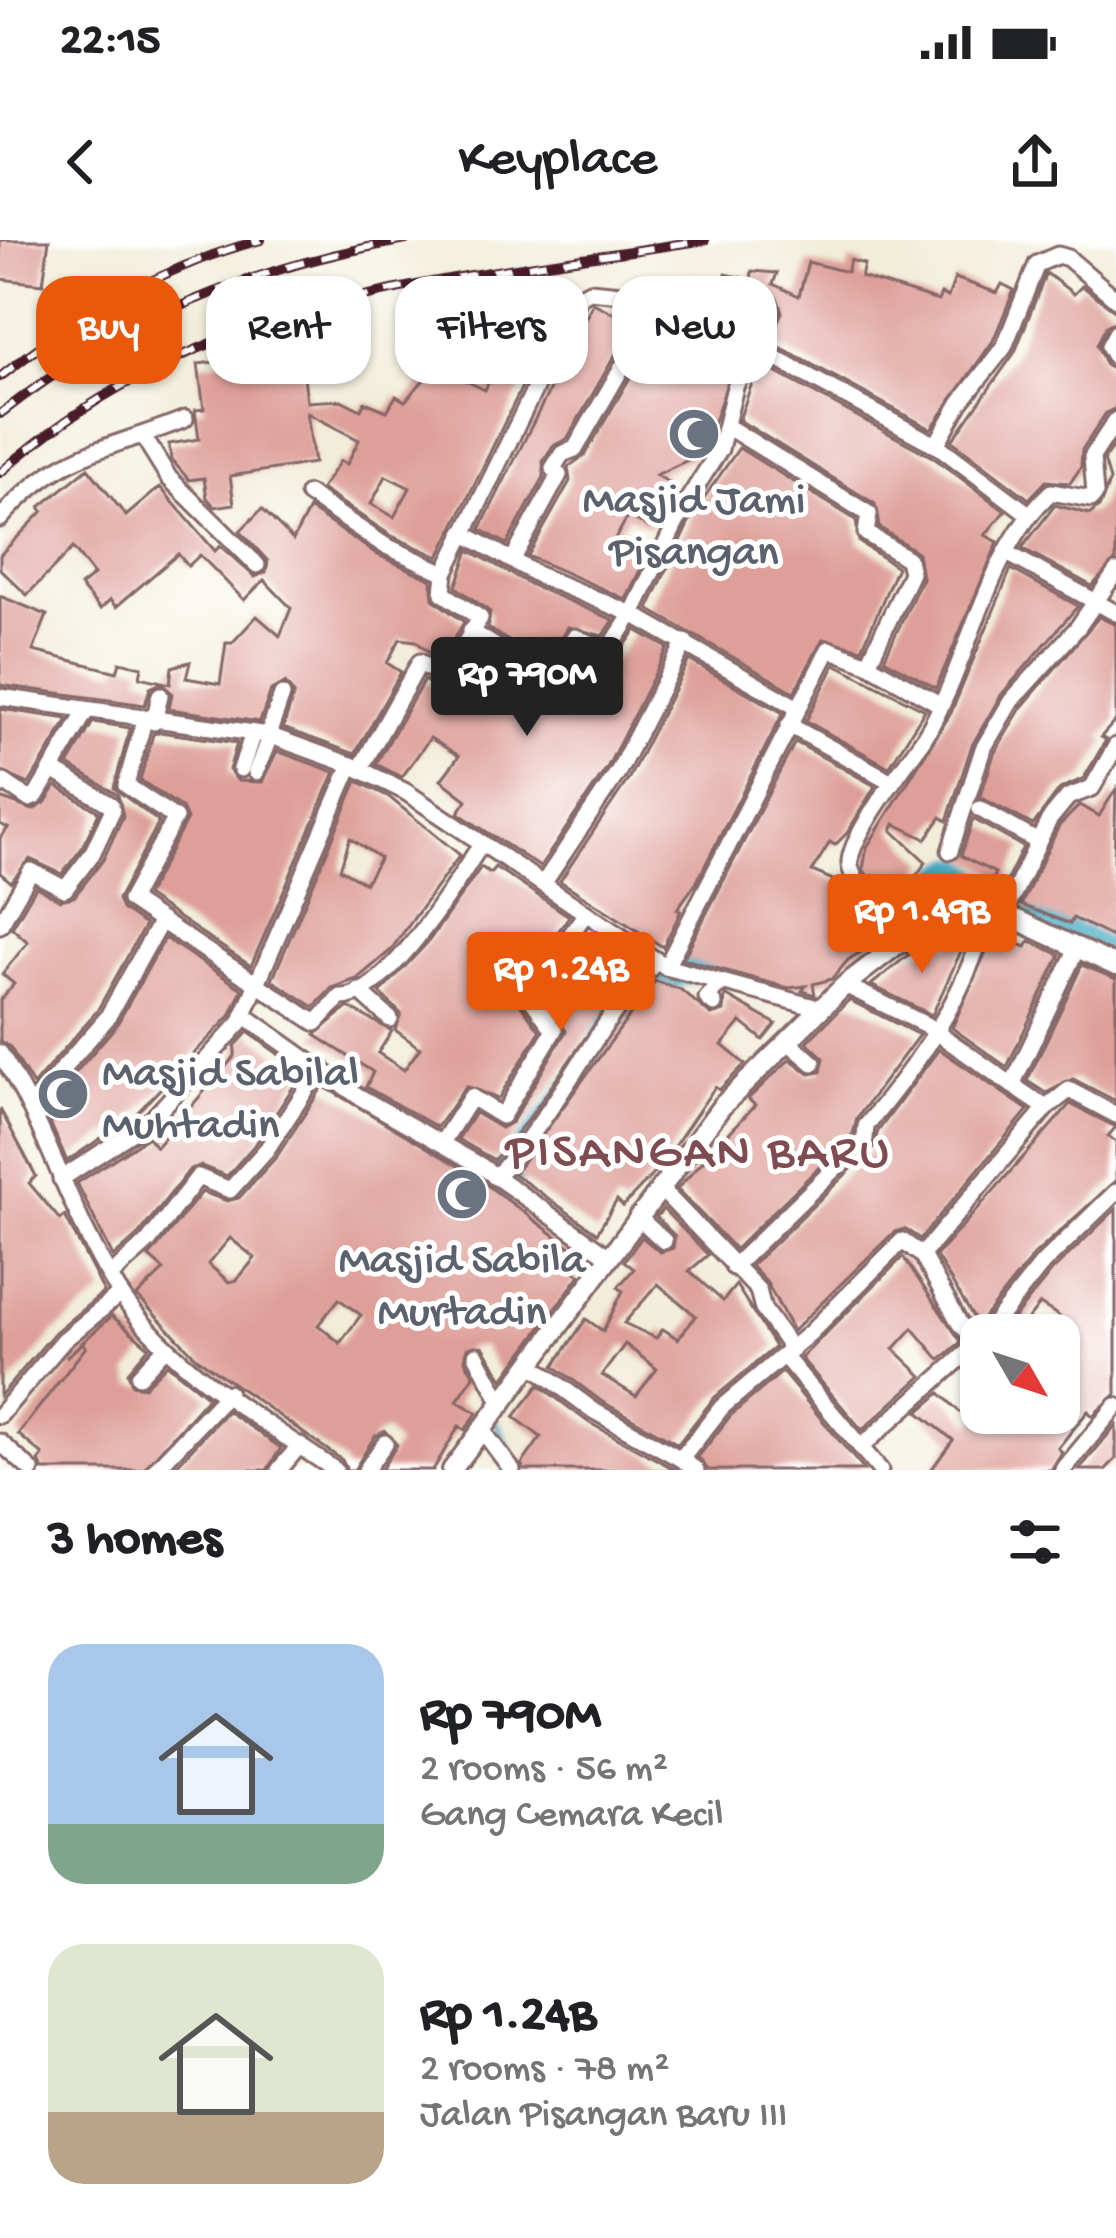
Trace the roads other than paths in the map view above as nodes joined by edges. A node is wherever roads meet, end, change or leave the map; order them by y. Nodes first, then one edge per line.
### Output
1 (612, 292) edge
2 (1116, 299) edge
3 (1116, 333) edge
4 (777, 357) edge
5 (1116, 359) edge
6 (612, 384) edge
7 (736, 384) edge
8 (185, 419) dead end
9 (1116, 421) edge
10 (728, 428) junction
11 (143, 436) junction
12 (936, 445) junction
13 (308, 494) dead end
14 (1030, 514) junction
15 (0, 519) edge
16 (463, 533) junction
17 (1007, 553) junction
18 (513, 559) junction
19 (257, 565) dead end
20 (1116, 572) edge
21 (445, 573) junction
22 (1096, 600) junction
23 (1116, 613) edge
24 (632, 614) junction
25 (471, 631) junction
26 (685, 642) junction
27 (868, 664) junction
28 (160, 695) dead end
29 (282, 695) dead end
30 (0, 698) edge
31 (941, 705) junction
32 (798, 708) junction
33 (86, 713) junction
34 (149, 722) junction
35 (789, 724) junction
36 (264, 735) junction
37 (1116, 746) edge
38 (355, 767) junction
39 (53, 770) junction
40 (249, 770) dead end
41 (890, 781) junction
42 (0, 786) edge
43 (980, 809) dead end
44 (1038, 842) junction
45 (482, 843) junction
46 (950, 851) dead end
47 (543, 884) junction
48 (586, 913) junction
49 (1000, 913) junction
50 (161, 921) junction
51 (0, 925) edge
52 (898, 944) junction
53 (1078, 946) junction
54 (1113, 958) edge
55 (669, 968) junction
56 (260, 982) junction
57 (720, 983) junction
58 (844, 985) junction
59 (359, 991) junction
60 (714, 1004) dead end
61 (818, 1008) junction
62 (244, 1015) junction
63 (390, 1019) dead end
64 (938, 1034) junction
65 (787, 1041) junction
66 (0, 1053) edge
67 (813, 1063) dead end
68 (321, 1066) junction
69 (1012, 1085) junction
70 (32, 1104) junction
71 (1046, 1108) junction
72 (1116, 1115) edge
73 (442, 1141) junction
74 (61, 1179) junction
75 (500, 1180) junction
76 (658, 1187) junction
77 (1116, 1192) edge
78 (637, 1216) junction
79 (664, 1241) dead end
80 (922, 1255) junction
81 (608, 1256) junction
82 (733, 1267) junction
83 (110, 1276) junction
84 (120, 1294) junction
85 (1001, 1314) edge
86 (960, 1324) edge
87 (166, 1347) junction
88 (788, 1353) junction
89 (476, 1354) dead end
90 (960, 1362) edge
91 (532, 1365) junction
92 (139, 1376) dead end
93 (228, 1393) junction
94 (1116, 1406) edge
95 (0, 1415) edge
96 (494, 1417) junction
97 (0, 1442) edge
98 (385, 1443) dead end
99 (300, 1445) junction
100 (681, 1459) junction
101 (870, 1462) edge
102 (31, 1470) edge
103 (155, 1470) edge
104 (279, 1470) edge
105 (335, 1470) edge
106 (366, 1470) edge
107 (452, 1470) edge
108 (512, 1470) edge
109 (696, 1470) edge
110 (1063, 1470) edge

1 - 16 street
2 - 12 street
3 - 5 street
4 - 12 street
6 - 18 street
7 - 10 street
8 - 11 street
9 - 14 street
10 - 24 street
10 - 27 street
11 - 15 street
11 - 19 street
12 - 14 street
13 - 21 street
14 - 17 street
16 - 18 street
16 - 21 street
17 - 22 street
17 - 31 street
18 - 24 street
20 - 22 street
21 - 25 street
22 - 23 street
22 - 46 street
24 - 25 street
24 - 26 street
25 - 38 street
26 - 32 street
26 - 47 street
27 - 31 street
27 - 32 street
28 - 34 street
29 - 36 street
30 - 33 street
31 - 41 street
32 - 35 street
33 - 34 street
33 - 39 street
34 - 36 street
34 - 50 street
35 - 41 street
35 - 55 street
36 - 38 street
36 - 40 street
37 - 44 street
38 - 45 street
38 - 56 street
39 - 42 street
39 - 51 street
41 - 52 street
43 - 44 street
44 - 49 street
45 - 47 street
45 - 59 street
47 - 48 street
48 - 55 street
48 - 73 street
49 - 52 street
49 - 53 street
49 - 64 street
50 - 56 street
50 - 70 street
52 - 58 street
53 - 54 street
53 - 69 street
55 - 57 street
55 - 75 street
56 - 59 street
56 - 62 street
57 - 60 street
57 - 61 street
58 - 61 street
58 - 64 street
59 - 63 street
61 - 65 street
62 - 68 street
62 - 74 street
64 - 69 street
64 - 82 street
65 - 67 street
65 - 76 street
66 - 70 street
68 - 73 street
68 - 83 street
69 - 71 street
70 - 74 street
71 - 72 street
71 - 80 street
73 - 75 street
74 - 83 street
75 - 81 street
76 - 78 street
76 - 82 street
77 - 85 street
78 - 79 street
78 - 81 street
80 - 86 street
80 - 88 street
81 - 91 street
82 - 88 street
83 - 84 street
84 - 87 street
84 - 95 street
87 - 92 street
87 - 93 street
88 - 100 street
88 - 101 street
89 - 96 street
90 - 101 street
91 - 96 street
91 - 100 street
93 - 99 street
93 - 103 street
94 - 110 street
96 - 107 street
96 - 108 street
97 - 102 street
98 - 106 street
99 - 104 street
99 - 105 street
100 - 109 street

